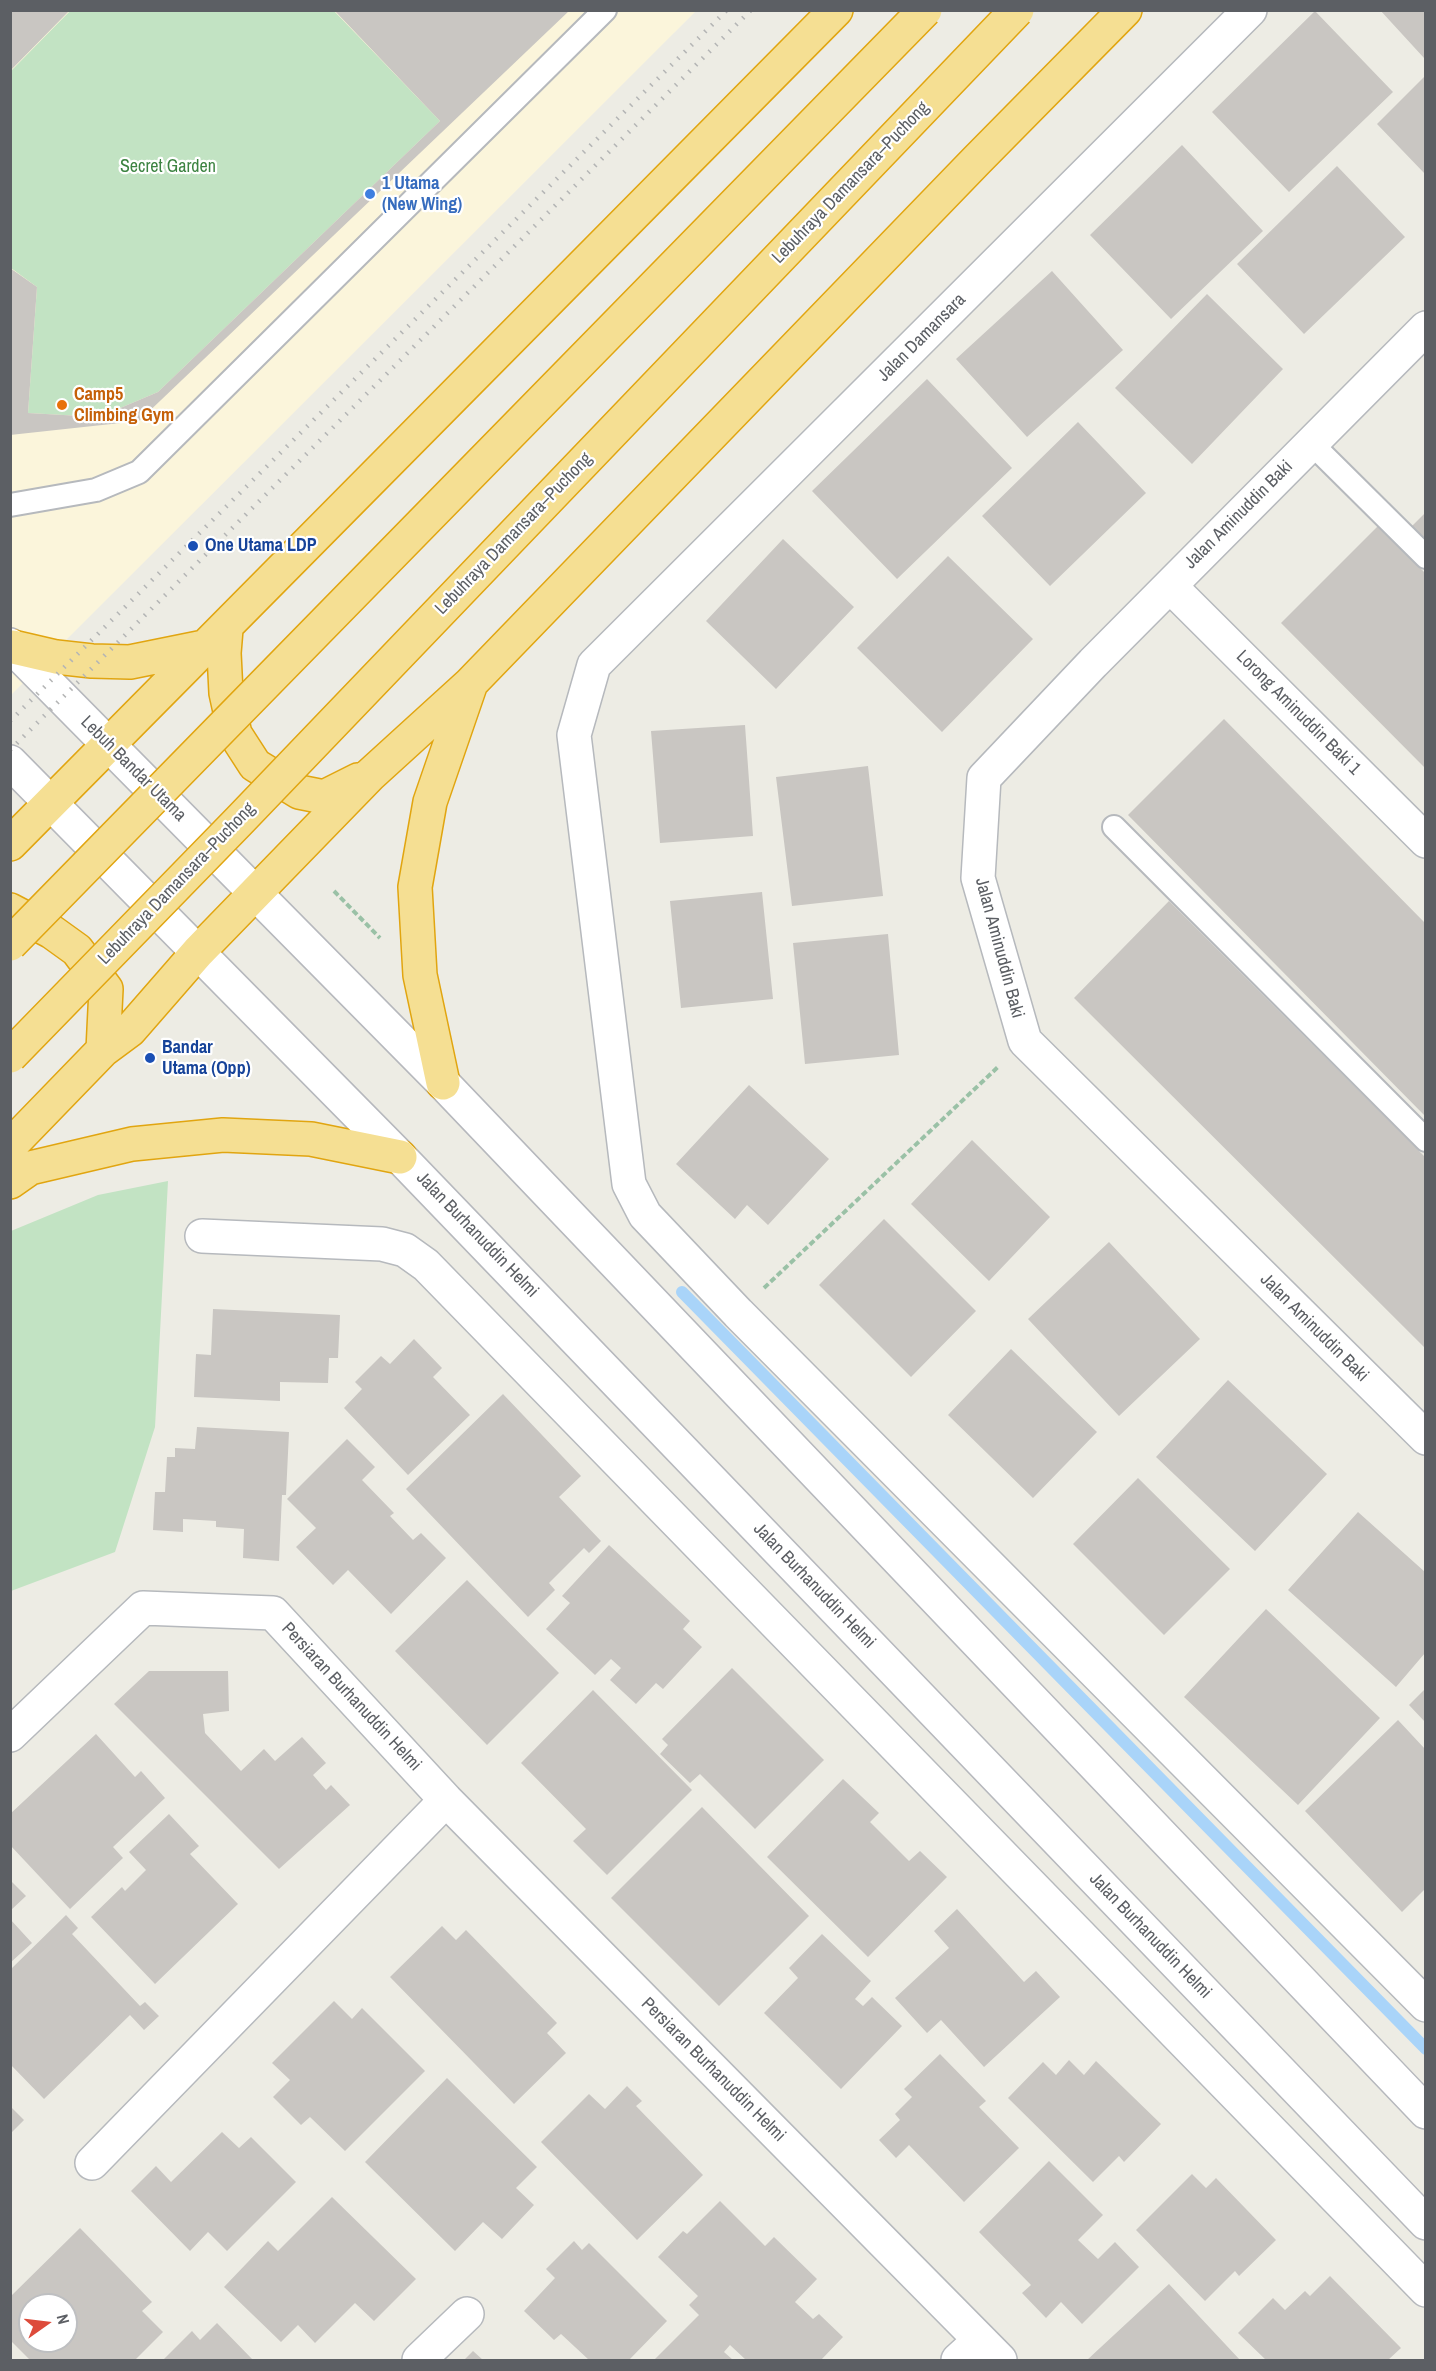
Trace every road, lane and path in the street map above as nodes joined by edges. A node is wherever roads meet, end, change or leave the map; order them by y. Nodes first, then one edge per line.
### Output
1 (605, 10) edge
2 (836, 10) edge
3 (925, 10) edge
4 (1017, 10) edge
5 (1125, 10) edge
6 (1250, 10) edge
7 (1425, 328) edge
8 (1311, 443) junction
9 (10, 505) edge
10 (1425, 557) edge
11 (1170, 585) junction
12 (217, 637) junction
13 (12, 646) edge
14 (470, 684) junction
15 (109, 745) junction
16 (10, 762) edge
17 (370, 775) junction
18 (51, 803) junction
19 (1114, 827) dead end
20 (1425, 841) edge
21 (10, 844) edge
22 (333, 891) dead end
23 (256, 893) junction
24 (10, 910) edge
25 (381, 939) dead end
26 (10, 944) edge
27 (198, 952) junction
28 (1025, 1041) junction
29 (103, 1050) junction
30 (10, 1056) edge
31 (443, 1083) junction
32 (1425, 1140) edge
33 (10, 1146) edge
34 (400, 1156) junction
35 (10, 1182) edge
36 (202, 1236) dead end
37 (738, 1313) junction
38 (1425, 1438) edge
39 (10, 1734) edge
40 (446, 1800) junction
41 (1425, 2005) edge
42 (1425, 2112) edge
43 (92, 2163) dead end
44 (1425, 2223) edge
45 (1425, 2290) edge
46 (467, 2314) dead end
47 (979, 2354) edge
48 (419, 2361) edge

1 - 9 lane
2 - 12 highway
3 - 26 highway, bridge
4 - 30 highway, Lebuhraya Damansara–Puchong, bridge
5 - 14 highway
6 - 37 street, Jalan Damansara
7 - 8 street, Jalan Aminuddin Baki
8 - 10 lane
8 - 11 street, Jalan Aminuddin Baki
11 - 20 street, Lorong Aminuddin Baki 1
11 - 28 street, Jalan Aminuddin Baki
12 - 13 highway
12 - 15 highway
12 - 17 highway
13 - 15 street, Lebuh Bandar Utama
14 - 17 highway
14 - 31 highway
15 - 18 highway
15 - 23 street, Lebuh Bandar Utama
16 - 18 street
17 - 23 highway
18 - 21 highway
18 - 27 street
19 - 32 lane
22 - 25 path
23 - 27 highway
23 - 31 street
24 - 29 highway
27 - 29 highway
27 - 34 street, Jalan Burhanuddin Helmi
28 - 37 path
28 - 38 street, Jalan Aminuddin Baki
29 - 33 highway
31 - 42 street
34 - 35 highway
34 - 44 street, Jalan Burhanuddin Helmi
36 - 45 street
37 - 41 street
39 - 40 street, Persiaran Burhanuddin Helmi
40 - 43 street
40 - 47 street, Persiaran Burhanuddin Helmi
46 - 48 street

